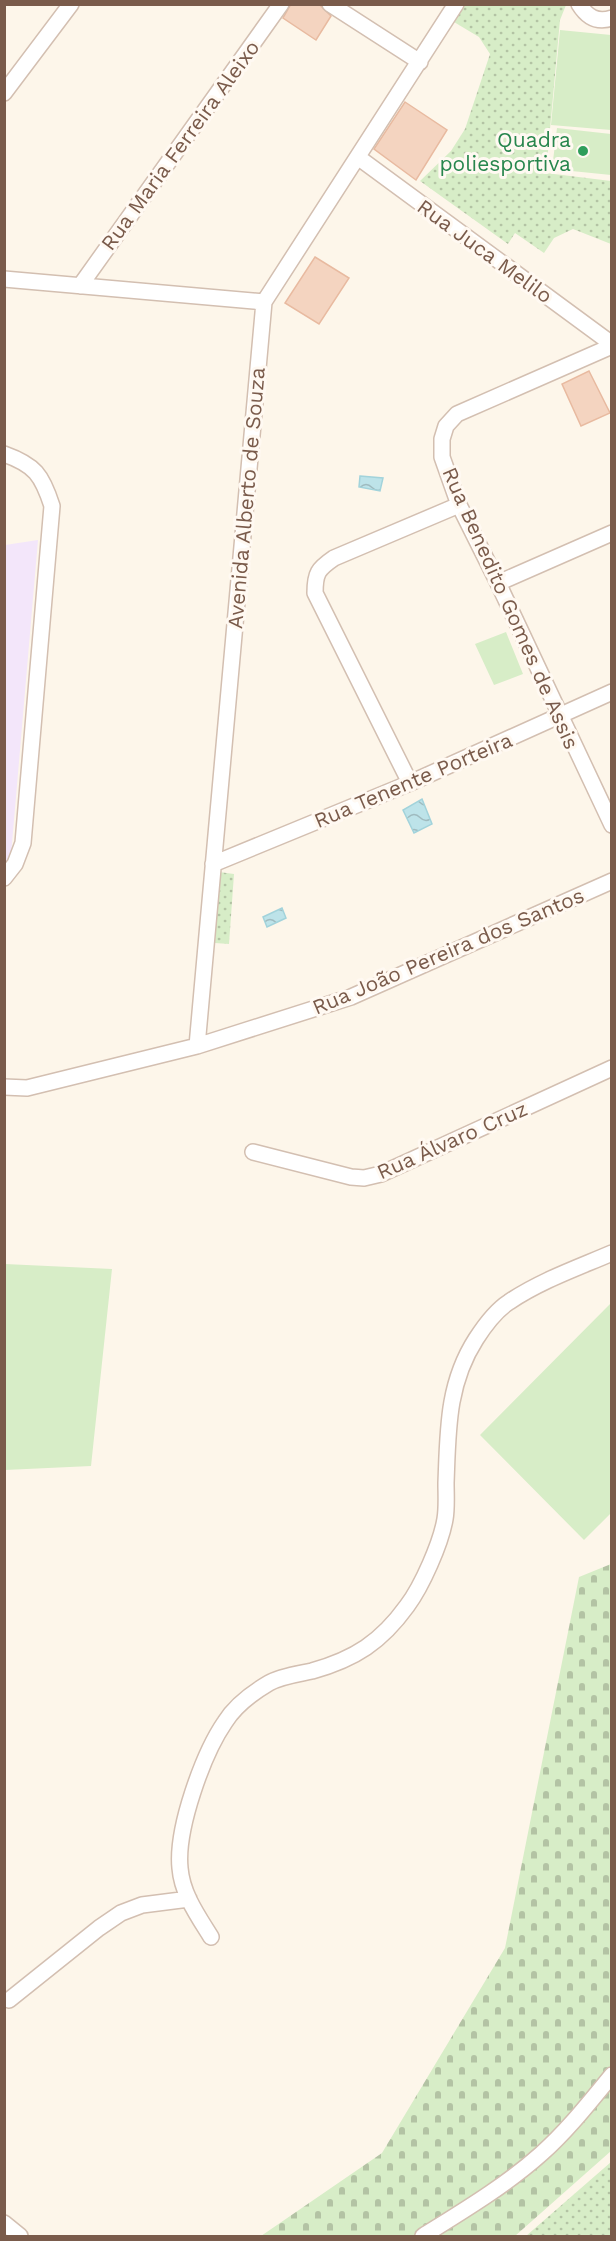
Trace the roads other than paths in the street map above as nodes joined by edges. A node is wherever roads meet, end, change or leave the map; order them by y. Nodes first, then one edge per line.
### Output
1 (71, 4) edge
2 (281, 4) edge
3 (330, 4) edge
4 (456, 4) edge
5 (579, 4) edge
6 (612, 18) edge
7 (420, 62) junction
8 (4, 93) edge
9 (359, 158) junction
10 (4, 279) edge
11 (80, 286) junction
12 (264, 302) junction
13 (612, 345) edge
14 (4, 454) edge
15 (459, 505) junction
16 (612, 533) edge
17 (498, 583) junction
18 (612, 692) edge
19 (559, 716) junction
20 (410, 783) junction
21 (612, 825) edge
22 (213, 864) junction
23 (4, 878) edge
24 (612, 881) edge
25 (197, 1046) junction
26 (612, 1068) edge
27 (4, 1087) edge
28 (253, 1152) dead end
29 (612, 1253) edge
30 (189, 1899) junction
31 (211, 1937) dead end
32 (9, 2000) dead end
33 (612, 2075) edge
34 (4, 2223) edge
35 (20, 2236) edge
36 (423, 2236) edge

1 - 8 street
2 - 11 street, Rua Maria Ferreira Aleixo
3 - 7 street
4 - 7 street, Avenida Alberto de Souza
5 - 6 street
7 - 9 street, Avenida Alberto de Souza
9 - 12 street, Avenida Alberto de Souza
9 - 13 street, Rua Juca Melilo
10 - 11 street
11 - 12 street
12 - 22 street, Avenida Alberto de Souza
13 - 15 street, Rua Benedito Gomes de Assis
14 - 23 street
15 - 17 street, Rua Benedito Gomes de Assis
15 - 20 street
16 - 17 street
17 - 19 street, Rua Benedito Gomes de Assis
18 - 19 street, Rua Tenente Porteira
19 - 20 street, Rua Tenente Porteira
19 - 21 street, Rua Benedito Gomes de Assis
20 - 22 street, Rua Tenente Porteira
22 - 25 street, Avenida Alberto de Souza
24 - 25 street, Rua João Pereira dos Santos
25 - 27 street, Rua João Pereira dos Santos
26 - 28 street, Rua Álvaro Cruz
29 - 30 street
30 - 31 street
30 - 32 street
33 - 36 street
34 - 35 street

